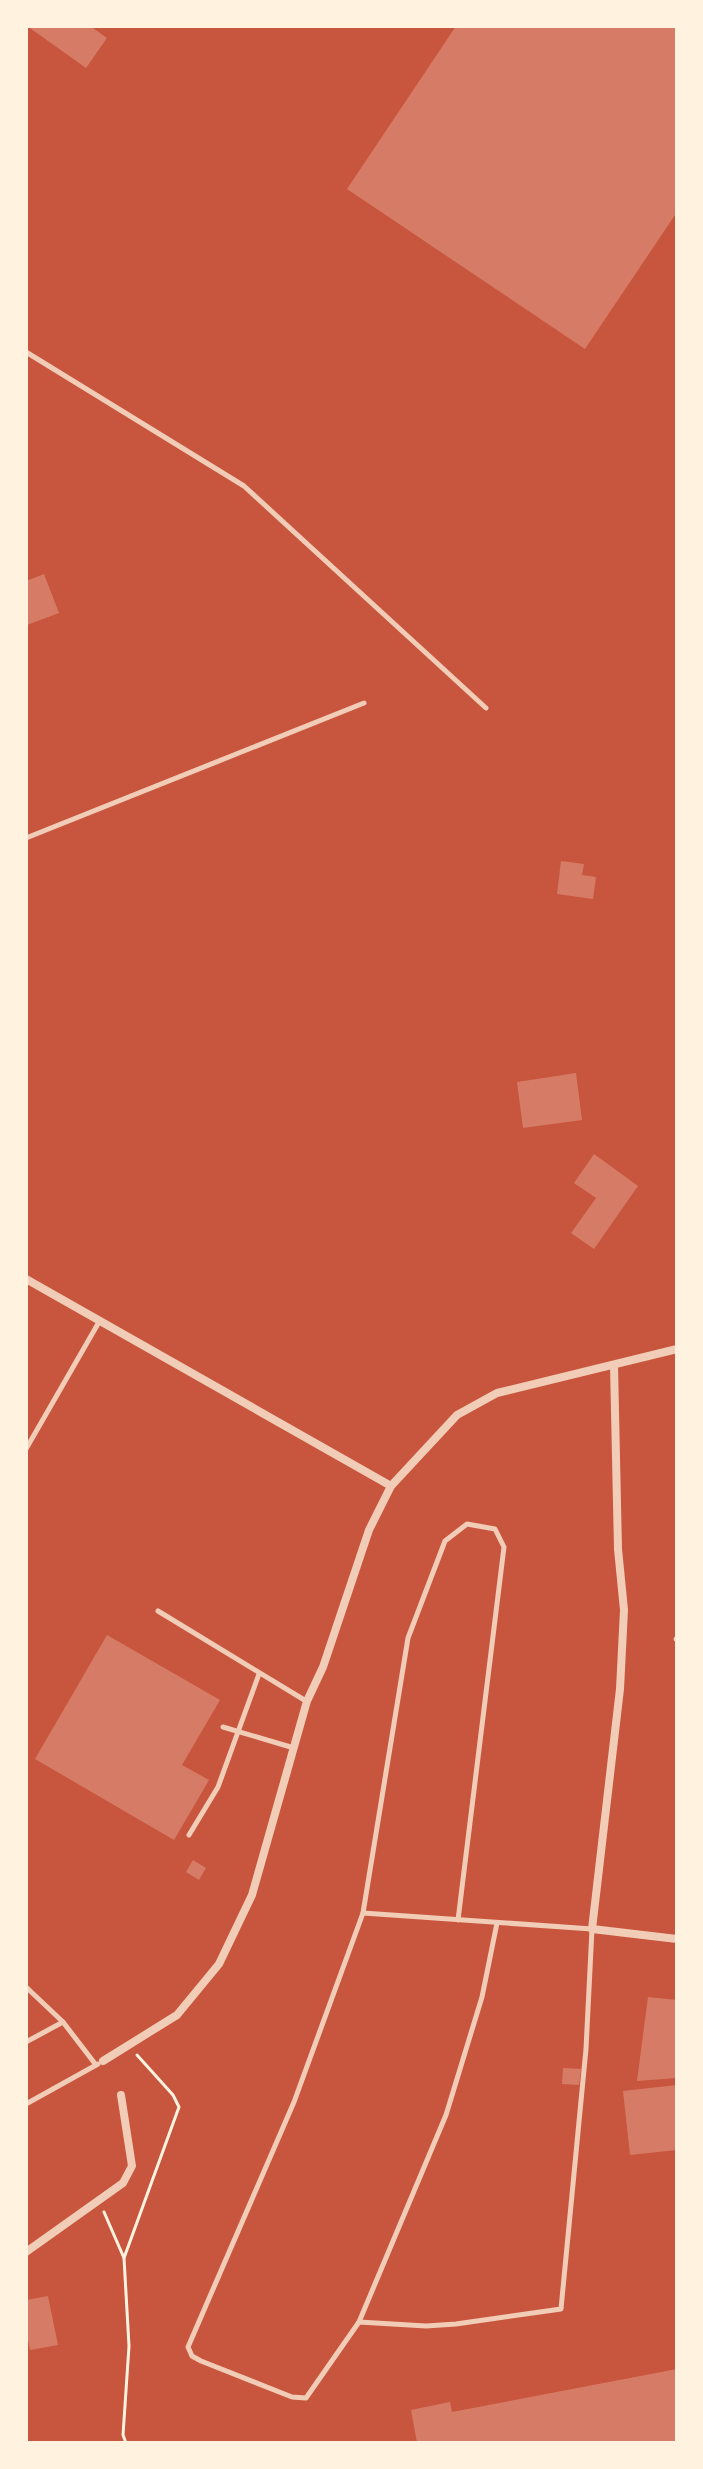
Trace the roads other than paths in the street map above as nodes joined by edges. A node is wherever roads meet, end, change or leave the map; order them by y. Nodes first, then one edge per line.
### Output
1 (26, 352) edge
2 (364, 703) dead end
3 (486, 708) dead end
4 (26, 838) edge
5 (26, 1279) edge
6 (99, 1322) junction
7 (677, 1349) edge
8 (614, 1365) junction
9 (26, 1449) edge
10 (391, 1486) junction
11 (158, 1611) dead end
12 (259, 1674) junction
13 (307, 1701) junction
14 (223, 1727) dead end
15 (238, 1731) junction
16 (294, 1749) junction
17 (189, 1835) dead end
18 (363, 1913) junction
19 (458, 1920) junction
20 (497, 1923) junction
21 (592, 1929) junction
22 (677, 1939) edge
23 (26, 1987) edge
24 (63, 2022) junction
25 (26, 2042) edge
26 (100, 2063) junction
27 (121, 2095) dead end
28 (26, 2104) edge
29 (26, 2252) edge
30 (359, 2322) junction

1 - 3 lane
2 - 4 lane
5 - 6 street
6 - 9 lane
6 - 10 street
7 - 8 street
8 - 10 street
8 - 21 street
10 - 13 street
11 - 12 lane
12 - 13 lane
12 - 15 lane
13 - 16 street
14 - 15 lane
15 - 16 lane
15 - 17 lane
16 - 26 street
18 - 19 lane
18 - 19 lane
18 - 30 lane
19 - 20 lane
20 - 21 lane
20 - 30 lane
21 - 22 street
21 - 30 lane
23 - 24 lane
24 - 25 lane
24 - 26 lane
26 - 28 lane
27 - 29 street

